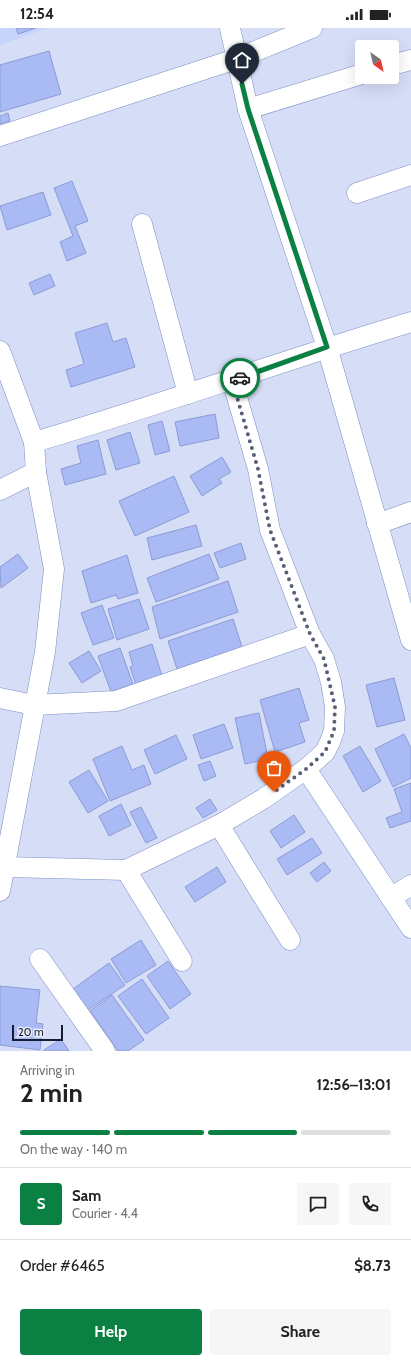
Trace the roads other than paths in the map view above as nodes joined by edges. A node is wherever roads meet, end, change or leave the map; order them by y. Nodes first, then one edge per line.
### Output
1 (230, 28) edge
2 (312, 28) edge
3 (236, 59) junction
4 (411, 60) edge
5 (399, 63) edge
6 (355, 76) edge
7 (248, 109) junction
8 (0, 136) edge
9 (411, 175) edge
10 (358, 193) dead end
11 (142, 224) dead end
12 (411, 322) edge
13 (327, 347) junction
14 (0, 351) edge
15 (232, 380) junction
16 (188, 394) junction
17 (34, 442) junction
18 (36, 472) junction
19 (0, 490) edge
20 (411, 512) edge
21 (378, 524) junction
22 (310, 634) junction
23 (410, 634) edge
24 (0, 698) edge
25 (34, 705) junction
26 (306, 769) junction
27 (219, 825) junction
28 (5, 867) junction
29 (126, 870) junction
30 (411, 885) edge
31 (0, 891) edge
32 (391, 898) junction
33 (411, 928) edge
34 (290, 940) dead end
35 (40, 959) dead end
36 (182, 961) dead end
37 (105, 1051) edge

1 - 3 street
2 - 3 street
3 - 7 street
3 - 8 street
4 - 5 street
6 - 7 street
7 - 13 street
9 - 10 street
11 - 16 street
12 - 13 street
13 - 15 street
13 - 21 street
14 - 17 street
15 - 16 street
15 - 22 street
16 - 17 street
17 - 18 street
18 - 19 street
18 - 25 street
20 - 21 street
21 - 23 street
22 - 25 street
22 - 26 street
24 - 25 street
25 - 28 street
26 - 27 street
26 - 32 street
27 - 29 street
27 - 34 street
28 - 29 street
28 - 31 street
29 - 36 street
30 - 32 street
32 - 33 street
35 - 37 street

